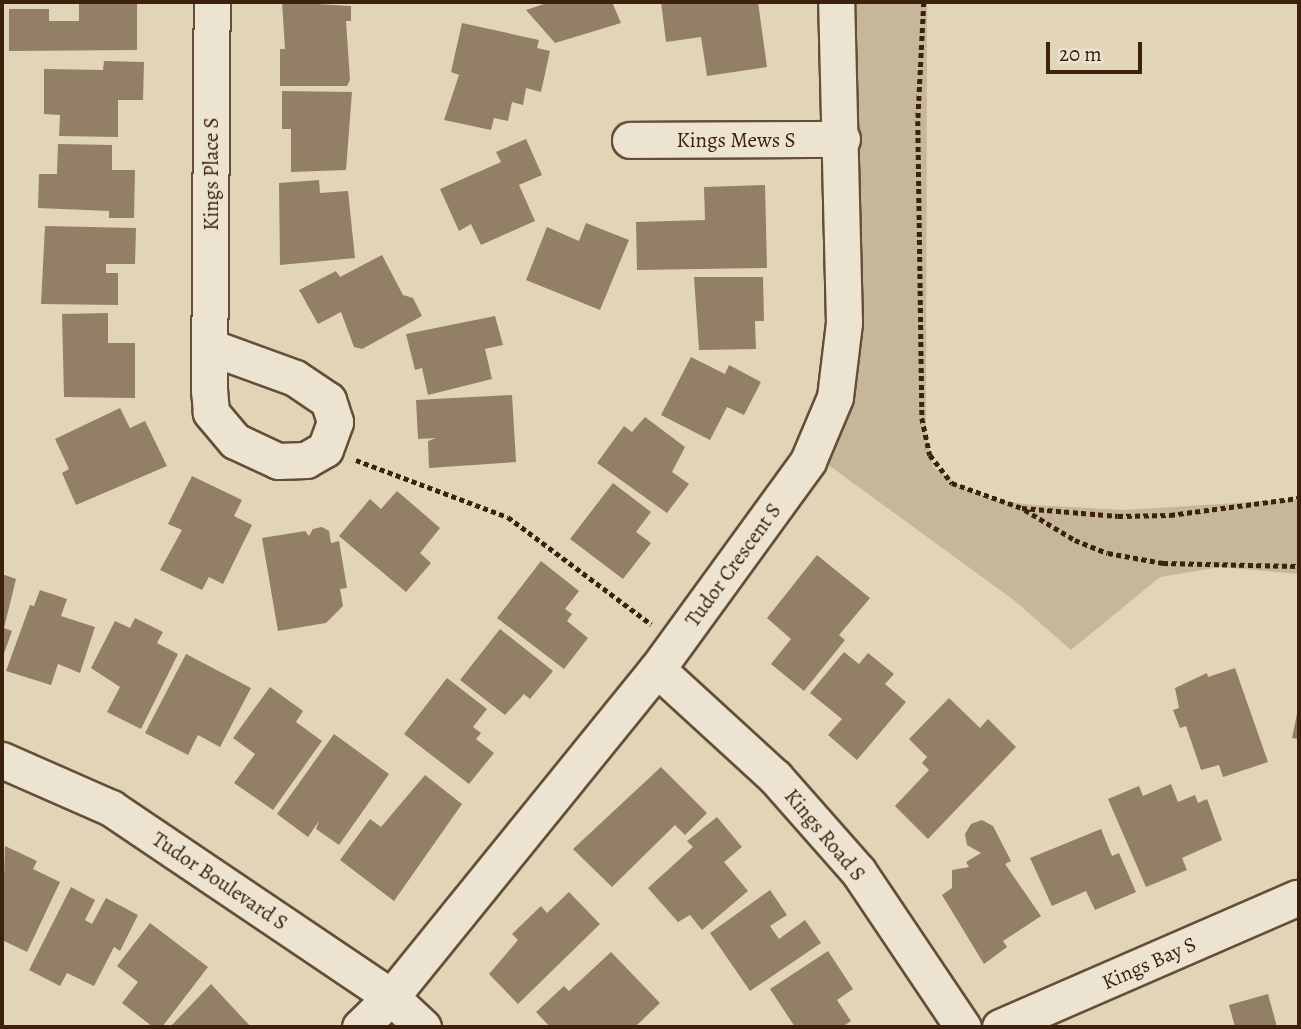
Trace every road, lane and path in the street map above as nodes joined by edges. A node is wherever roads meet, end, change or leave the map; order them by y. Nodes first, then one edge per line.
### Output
1 (212, 2) edge
2 (836, 2) edge
3 (924, 2) edge
4 (842, 139) junction
5 (630, 140) dead end
6 (210, 347) junction
7 (325, 449) junction
8 (1299, 498) edge
9 (1022, 508) junction
10 (1299, 566) edge
11 (666, 656) junction
12 (2, 760) edge
13 (1297, 898) dead end
14 (391, 997) junction
15 (360, 1027) edge
16 (423, 1027) edge
17 (963, 1027) edge
18 (1000, 1027) edge

1 - 6 street, Kings Place S
2 - 4 street, Tudor Crescent S
3 - 9 path
4 - 5 street, Kings Mews S
4 - 11 street, Tudor Crescent S
6 - 7 street
6 - 7 street, Kings Place S
7 - 11 path
8 - 9 path
9 - 10 path
11 - 14 street, Tudor Crescent S
11 - 17 street, Kings Road S
12 - 14 street, Tudor Boulevard S
13 - 18 street, Kings Bay S
14 - 15 street, Tudor Crescent S
14 - 16 street, Tudor Boulevard S

